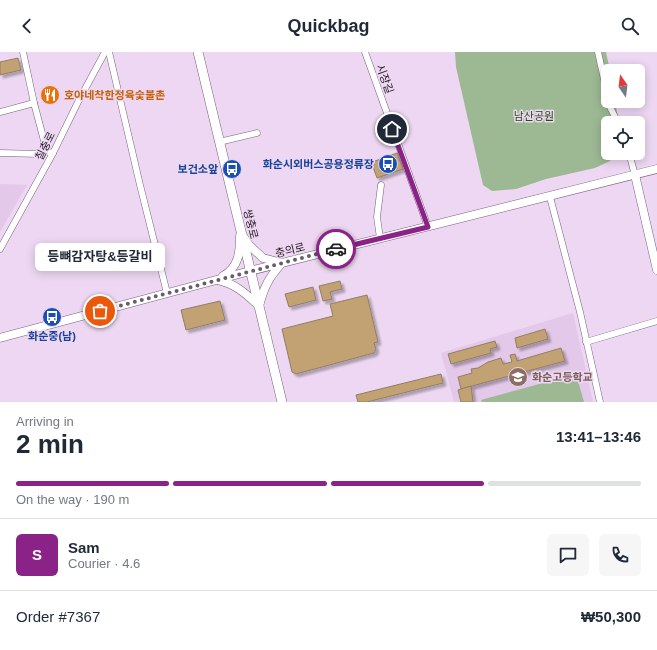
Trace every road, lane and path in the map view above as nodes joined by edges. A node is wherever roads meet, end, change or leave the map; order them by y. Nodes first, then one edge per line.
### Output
1 (23, 52) edge
2 (105, 52) edge
3 (109, 52) edge
4 (198, 52) edge
5 (365, 52) edge
6 (598, 52) edge
7 (601, 66) edge
8 (34, 103) junction
9 (0, 112) edge
10 (257, 133) dead end
11 (219, 142) junction
12 (50, 152) junction
13 (0, 153) edge
14 (631, 160) edge
15 (657, 169) edge
16 (635, 175) junction
17 (381, 185) dead end
18 (550, 197) junction
19 (428, 227) junction
20 (241, 233) junction
21 (380, 238) junction
22 (0, 249) edge
23 (282, 263) junction
24 (657, 270) edge
25 (250, 271) junction
26 (218, 280) junction
27 (167, 293) junction
28 (259, 306) junction
29 (657, 322) edge
30 (0, 338) edge
31 (586, 342) junction
32 (282, 402) edge
33 (600, 402) edge

1 - 8 street
2 - 12 street, 칠충로
3 - 27 street
4 - 11 main road, 쌍충로
5 - 19 street, 시장길
6 - 7 street
8 - 9 street
8 - 12 street
10 - 11 street
11 - 20 main road, 쌍충로
12 - 13 street
12 - 22 street, 칠충로
14 - 16 street
15 - 16 street, 충의로
16 - 18 street, 충의로
16 - 24 street
17 - 21 street
18 - 19 street, 충의로
18 - 31 street
19 - 21 street, 충의로
20 - 23 street
20 - 25 main road, 쌍충로
20 - 26 street
21 - 23 street, 충의로
23 - 25 street, 충의로
23 - 28 street
25 - 26 street, 충의로
25 - 28 main road, 쌍충로
26 - 27 street, 충의로
26 - 28 street
27 - 30 street, 충의로
28 - 32 main road, 쌍충로
29 - 31 street
31 - 33 street

